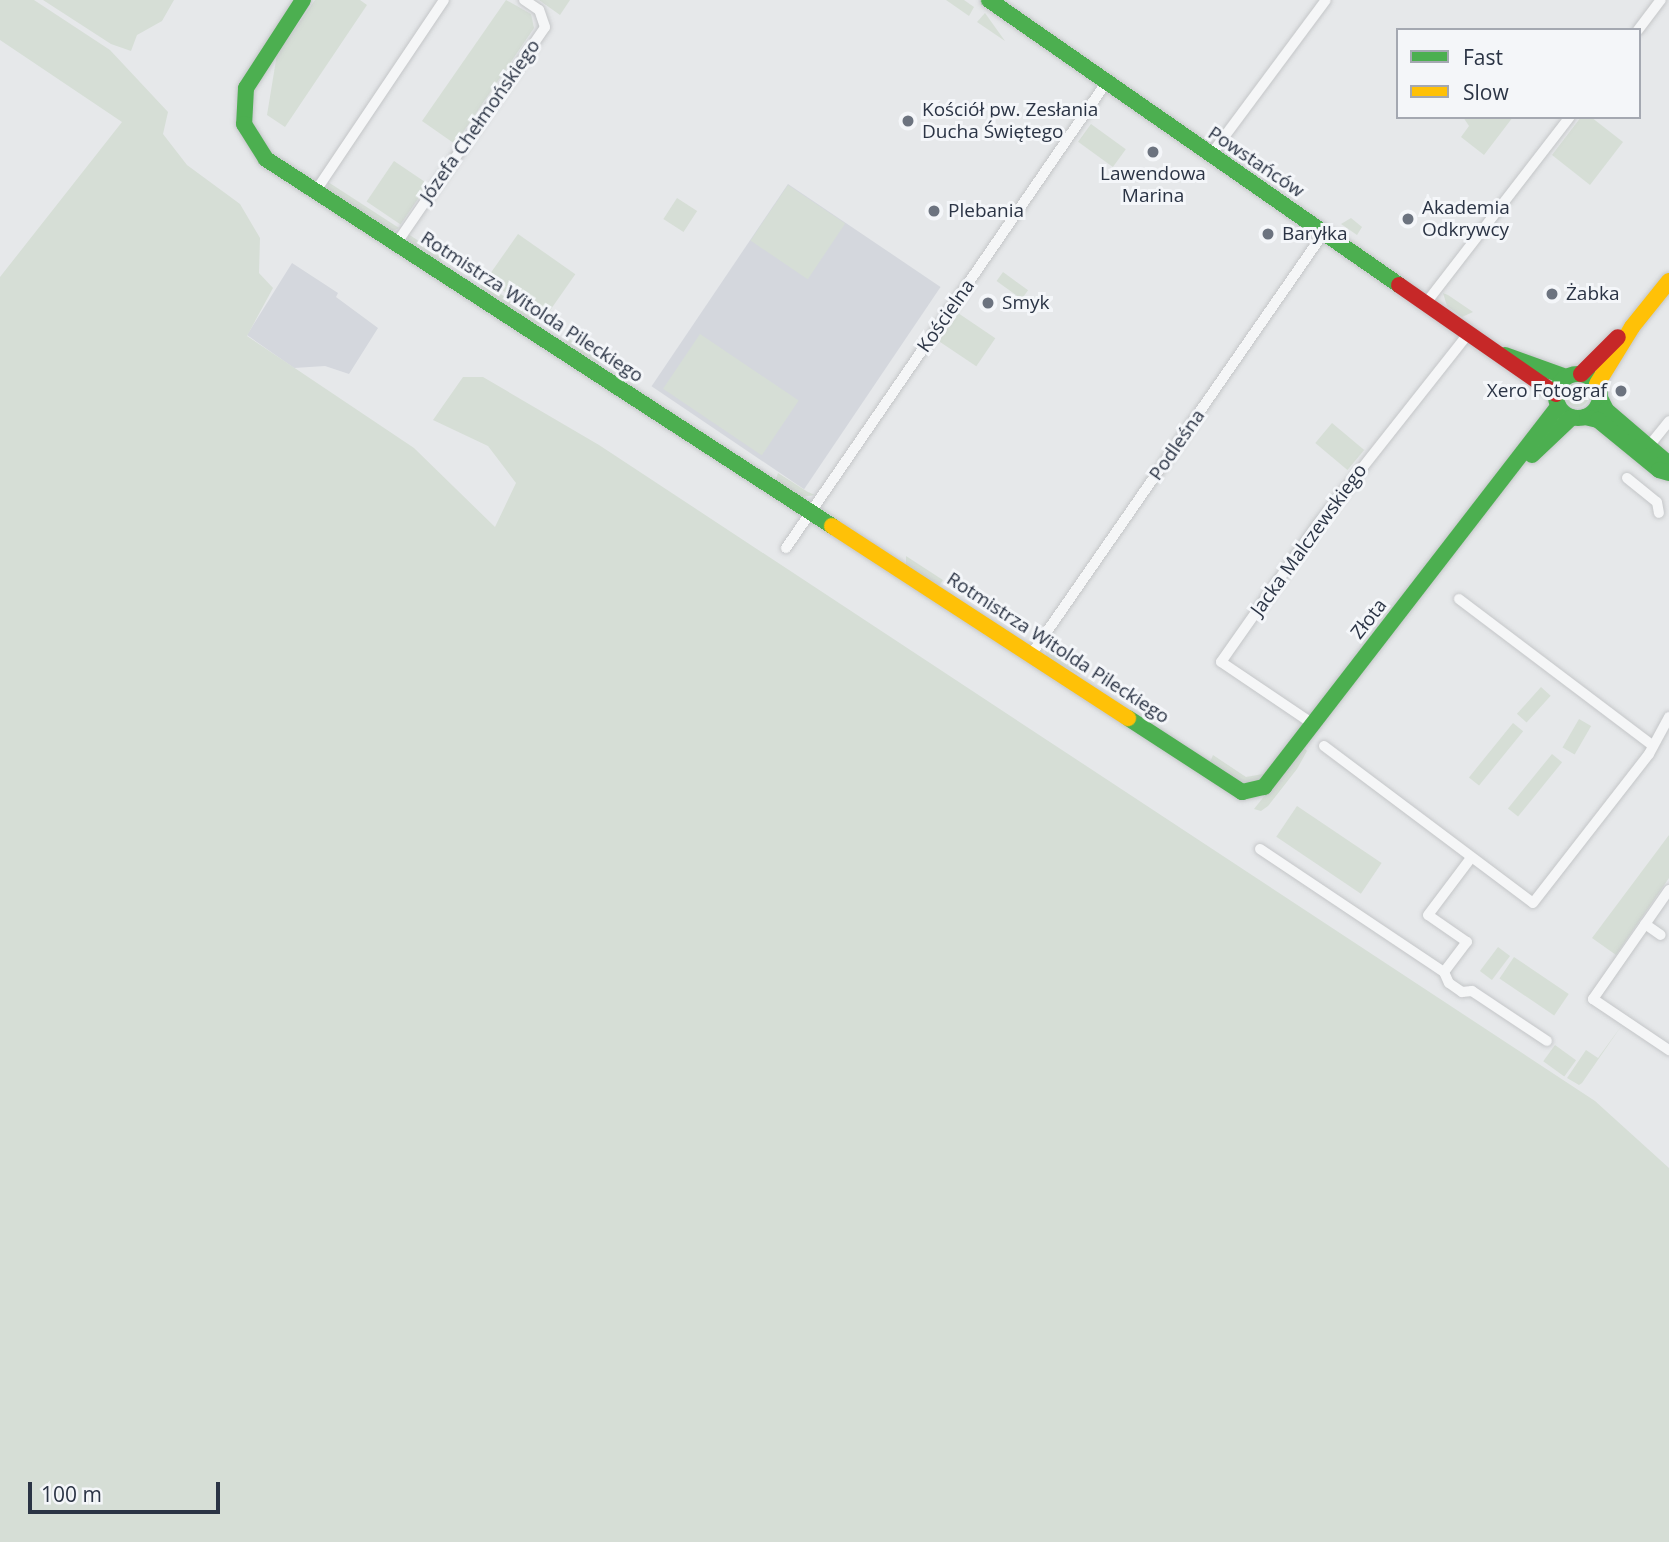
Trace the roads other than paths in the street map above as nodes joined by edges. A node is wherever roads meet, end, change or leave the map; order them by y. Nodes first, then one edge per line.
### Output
1 (303, 0) edge
2 (444, 0) edge
3 (524, 0) edge
4 (989, 0) edge
5 (1326, 0) edge
6 (1661, 0) edge
7 (1639, 28) edge
8 (1106, 83) junction
9 (1568, 119) edge
10 (1210, 156) junction
11 (315, 192) junction
12 (1324, 234) junction
13 (396, 244) junction
14 (1669, 281) edge
15 (1426, 303) junction
16 (1632, 327) junction
17 (1469, 333) junction
18 (1502, 354) junction
19 (1573, 375) junction
20 (1598, 391) junction
21 (1557, 400) junction
22 (1578, 417) junction
23 (1669, 421) edge
24 (1649, 446) junction
25 (1669, 464) edge
26 (1515, 467) junction
27 (1669, 473) edge
28 (1627, 478) dead end
29 (811, 512) junction
30 (1659, 513) dead end
31 (786, 548) dead end
32 (1459, 599) dead end
33 (1030, 656) junction
34 (1669, 717) edge
35 (1313, 724) junction
36 (1652, 745) junction
37 (1324, 746) dead end
38 (1253, 793) joint
39 (1260, 849) dead end
40 (1471, 858) junction
41 (1669, 890) edge
42 (1645, 924) junction
43 (1661, 935) dead end
44 (1444, 972) junction
45 (1547, 1041) dead end
46 (1669, 1050) edge

1 - 11 street, Rotmistrza Witolda Pileckiego
2 - 11 street
3 - 13 street, Józefa Chełmońskiego
4 - 8 street, Powstańców
5 - 10 street
6 - 7 street
8 - 10 street, Powstańców
8 - 29 street, Kościelna
9 - 15 street
10 - 12 street, Powstańców
11 - 13 street, Rotmistrza Witolda Pileckiego
12 - 15 street, Powstańców
12 - 33 street, Podleśna
13 - 29 street, Rotmistrza Witolda Pileckiego
14 - 16 street
15 - 17 street, Powstańców
16 - 19 street, Złota
16 - 20 street, Złota
17 - 18 street, Powstańców
17 - 35 street, Jacka Malczewskiego
18 - 19 street, Powstańców
18 - 21 street, Powstańców
19 - 20 street, Powstańców
19 - 21 street, Złota
20 - 22 street, Złota
20 - 24 street
21 - 22 street, Powstańców
21 - 26 street, Złota
22 - 26 street, Złota
22 - 27 street
23 - 24 street
24 - 25 street
26 - 35 street, Złota
28 - 30 street
29 - 31 street, Kościelna
29 - 33 street, Rotmistrza Witolda Pileckiego
32 - 36 street
33 - 38 street, Rotmistrza Witolda Pileckiego
34 - 36 street
35 - 38 street, Złota
36 - 40 street
37 - 40 street
39 - 44 street
40 - 44 street
41 - 42 street
42 - 43 street
42 - 46 street
44 - 45 street

